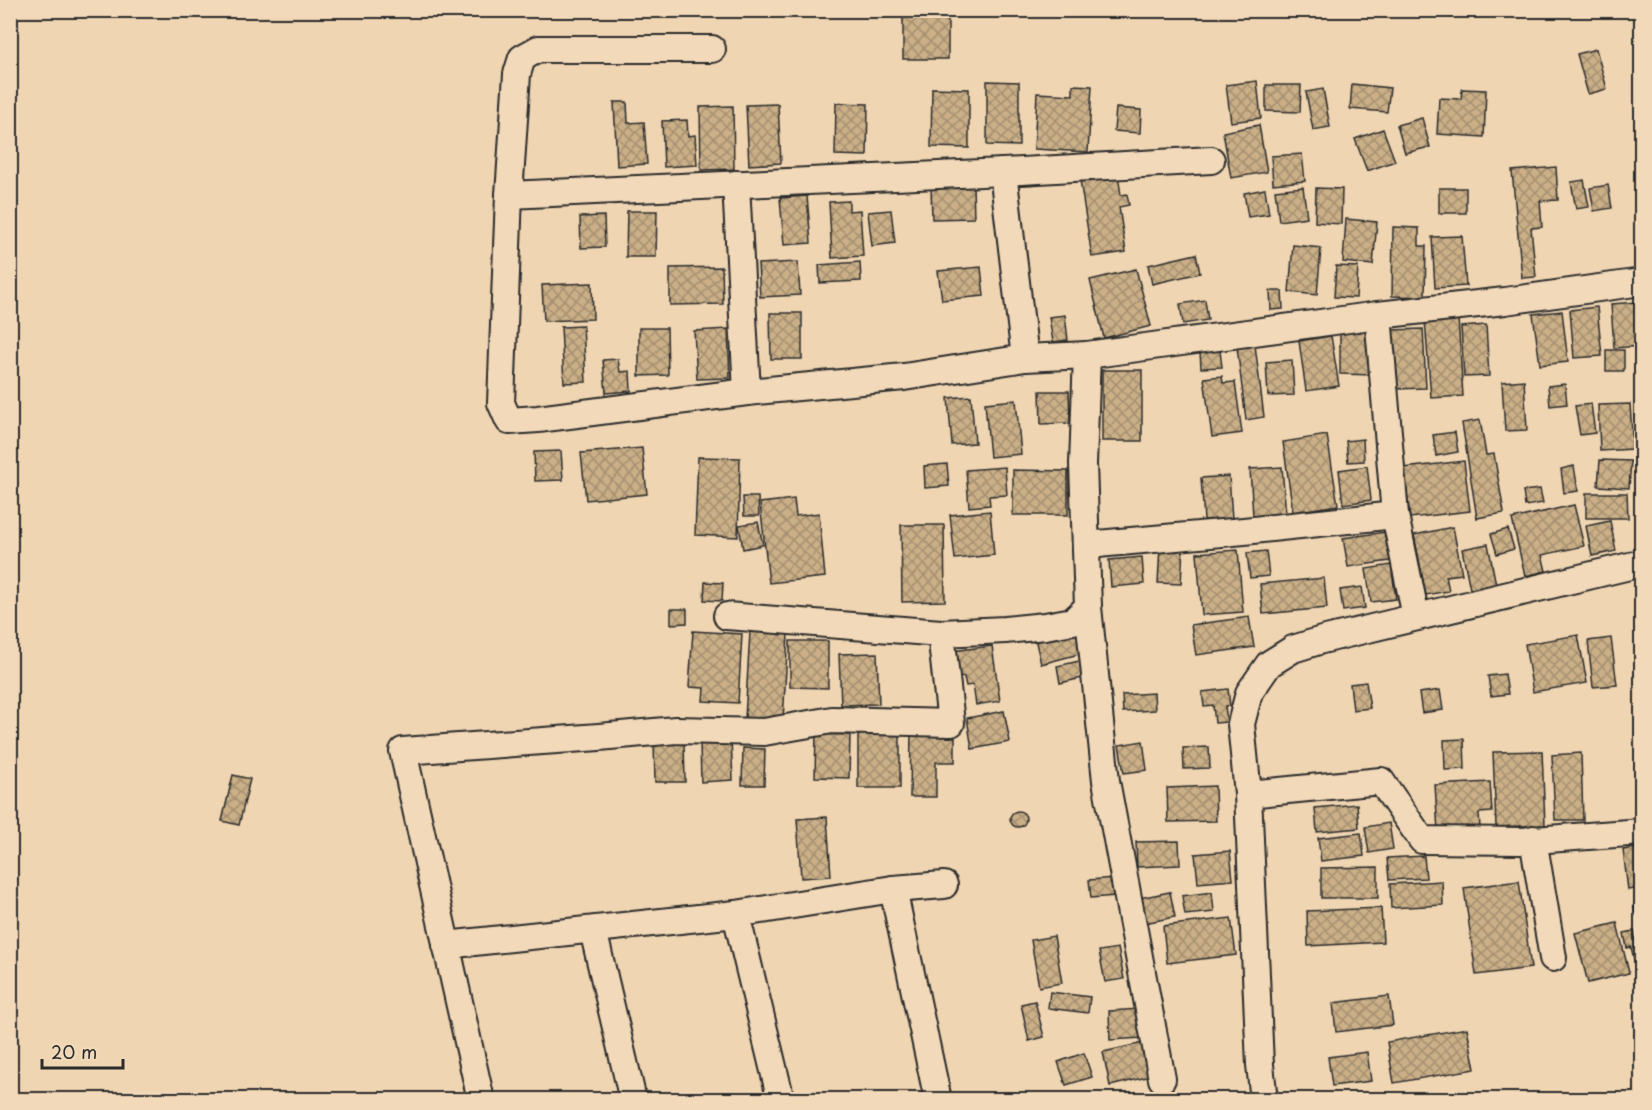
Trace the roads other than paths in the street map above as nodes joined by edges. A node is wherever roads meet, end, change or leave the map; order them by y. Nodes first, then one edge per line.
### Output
1 (712, 49) dead end
2 (1211, 160) dead end
3 (1003, 172) junction
4 (736, 184) junction
5 (509, 195) junction
6 (1641, 282) edge
7 (1378, 315) junction
8 (1087, 355) junction
9 (1025, 358) junction
10 (747, 392) junction
11 (1395, 515) junction
12 (1086, 545) junction
13 (1641, 563) edge
14 (1088, 607) junction
15 (727, 616) dead end
16 (1416, 617) junction
17 (941, 633) junction
18 (1248, 794) junction
19 (1641, 832) edge
20 (1533, 839) junction
21 (944, 885) dead end
22 (893, 889) junction
23 (736, 914) junction
24 (593, 930) junction
25 (446, 945) junction
26 (1553, 958) dead end
27 (1162, 1079) dead end
28 (481, 1100) edge
29 (633, 1100) edge
30 (781, 1100) edge
31 (938, 1100) edge
32 (1264, 1100) edge

1 - 5 street
2 - 3 street
3 - 4 street
3 - 9 street
4 - 5 street
4 - 10 street
5 - 10 street
6 - 7 street
7 - 8 street
7 - 11 street
8 - 9 street
8 - 12 street
9 - 10 street
11 - 12 street
11 - 16 street
12 - 14 street
13 - 16 street
14 - 17 street
14 - 27 street
15 - 17 street
16 - 18 street
17 - 25 street
18 - 20 street
18 - 32 street
19 - 20 street
20 - 26 street
21 - 22 street
22 - 23 street
22 - 31 street
23 - 24 street
23 - 30 street
24 - 25 street
24 - 29 street
25 - 28 street

